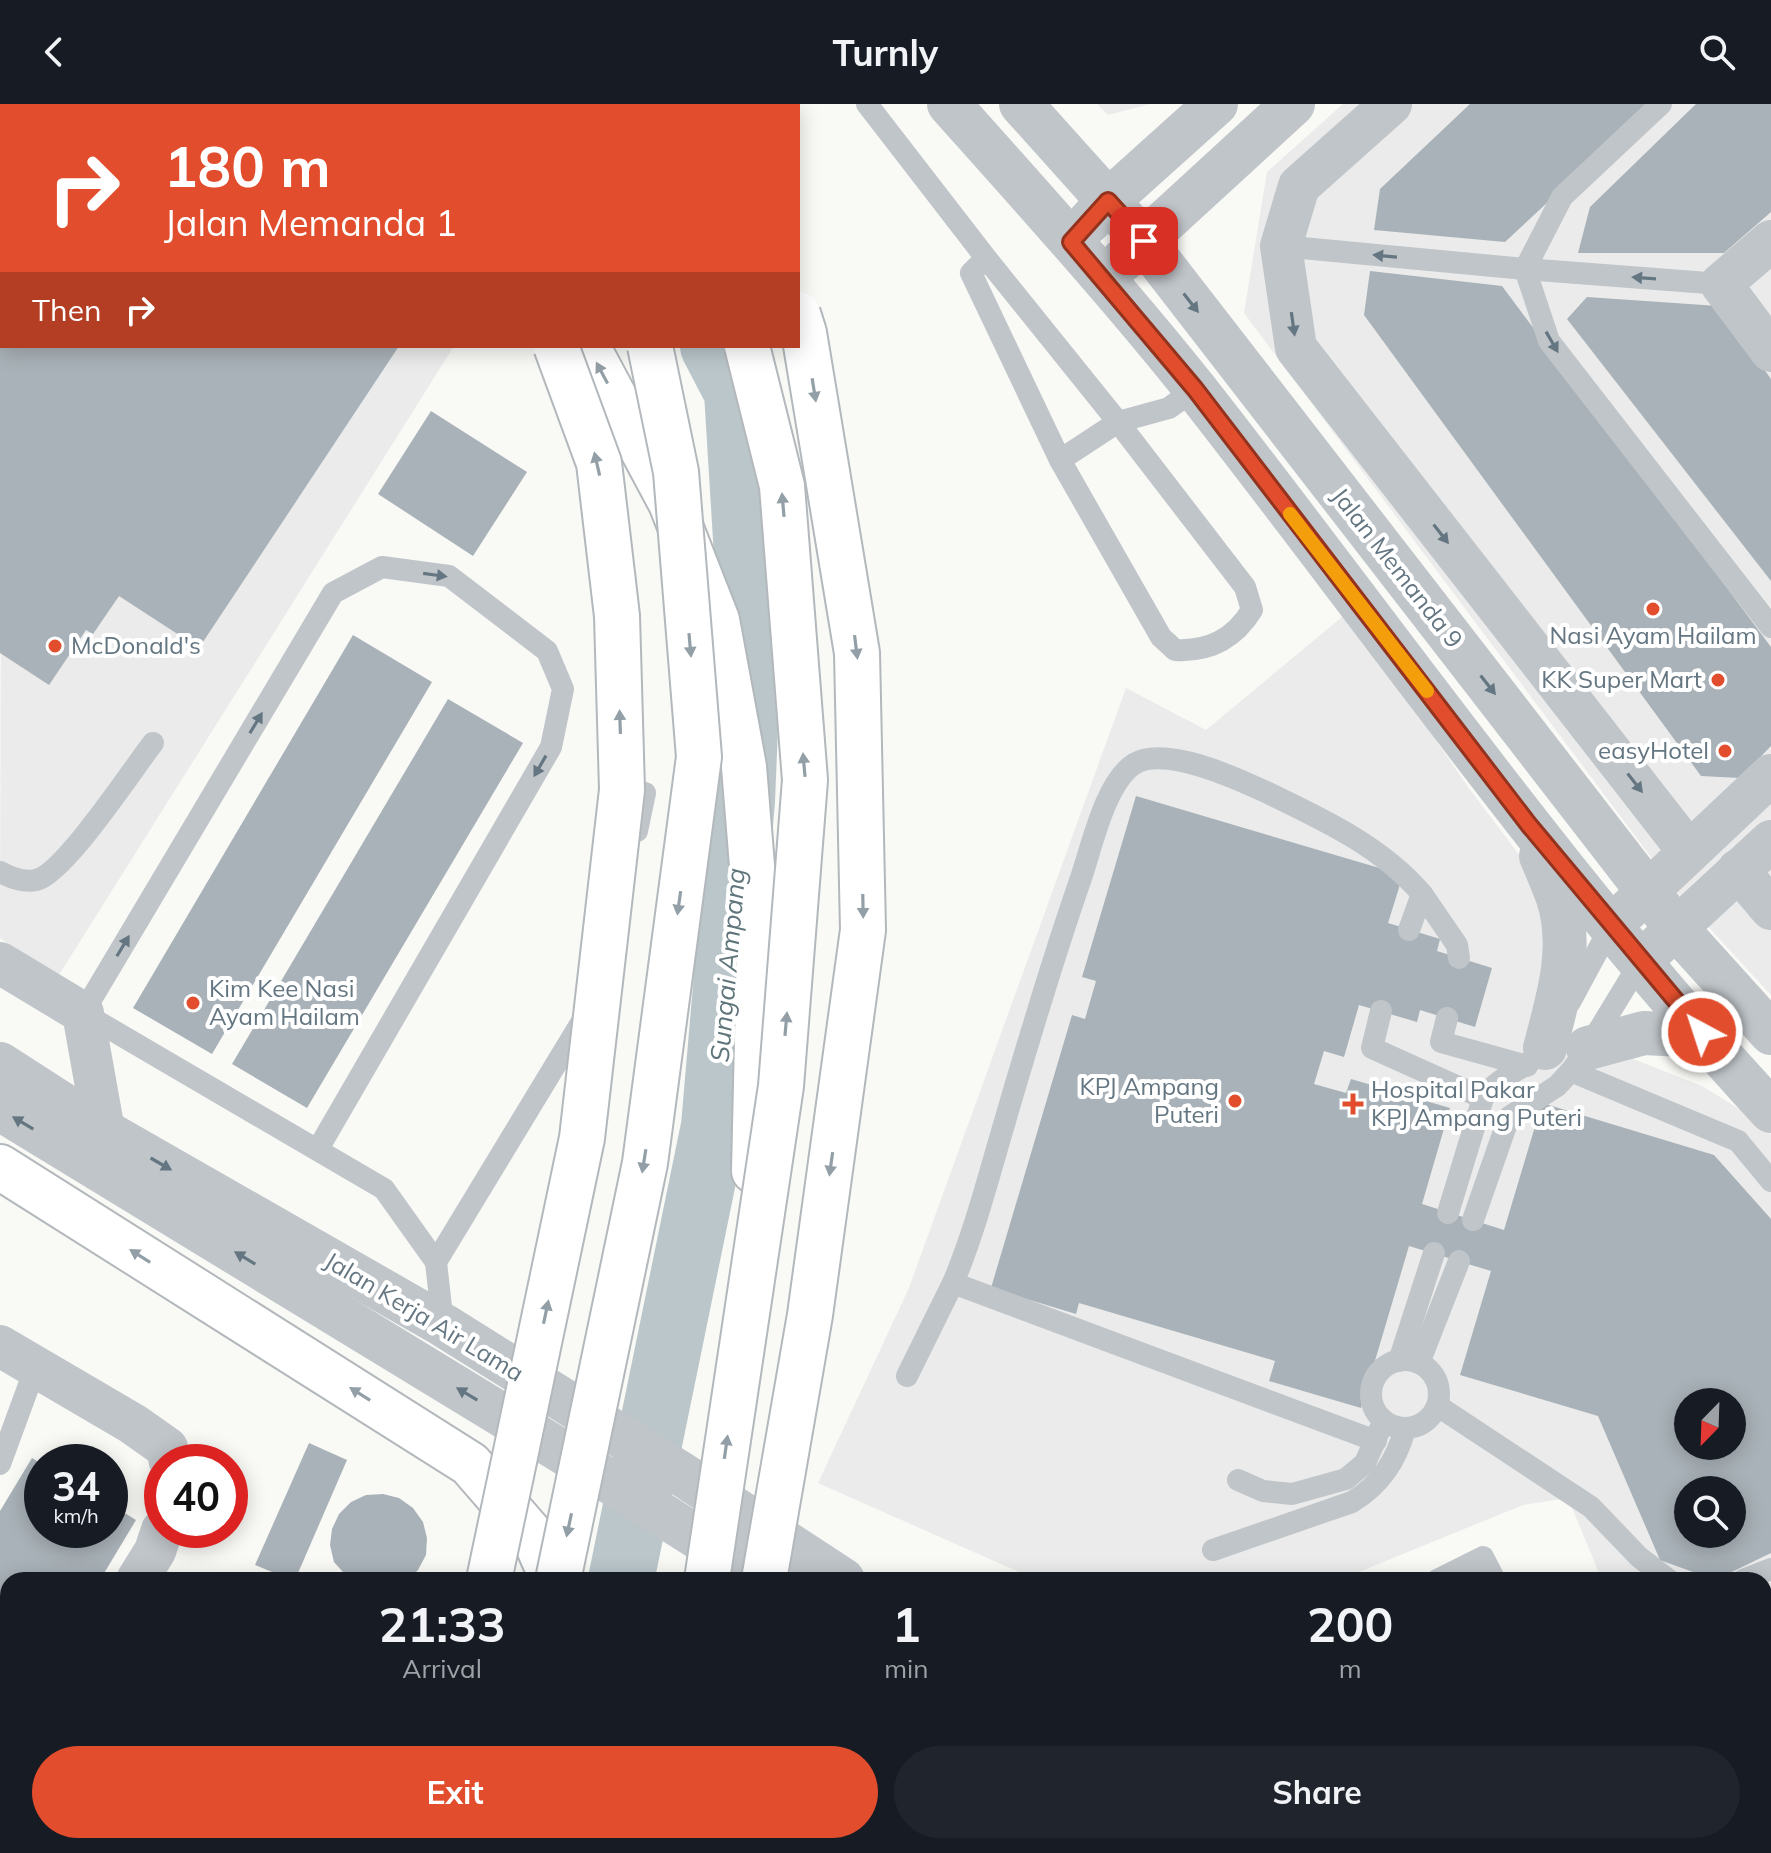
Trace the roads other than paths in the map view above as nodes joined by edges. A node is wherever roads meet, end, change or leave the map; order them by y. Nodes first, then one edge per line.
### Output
1 (867, 104) edge
2 (949, 104) edge
3 (1021, 104) edge
4 (1293, 104) edge
5 (1391, 104) edge
6 (1661, 104) edge
7 (1204, 114) edge
8 (1229, 163) junction
9 (1108, 201) junction
10 (1144, 241) junction
11 (1771, 241) edge
12 (1071, 242) junction
13 (1281, 246) junction
14 (986, 258) junction
15 (1525, 269) junction
16 (1102, 278) junction
17 (1721, 284) junction
18 (800, 320) edge
19 (557, 348) edge
20 (588, 348) edge
21 (650, 348) edge
22 (748, 348) edge
23 (1771, 351) edge
24 (1195, 389) junction
25 (1118, 422) junction
26 (1060, 460) junction
27 (1771, 627) edge
28 (153, 743) dead end
29 (1771, 775) edge
30 (645, 793) dead end
31 (1529, 825) junction
32 (1771, 841) edge
33 (1689, 852) junction
34 (1738, 870) junction
35 (0, 872) edge
36 (1648, 891) junction
37 (1422, 894) junction
38 (1771, 909) edge
39 (1611, 926) junction
40 (1676, 928) junction
41 (1409, 930) dead end
42 (1459, 958) dead end
43 (1641, 961) junction
44 (0, 963) edge
45 (1381, 1011) dead end
46 (83, 1013) junction
47 (1447, 1018) dead end
48 (1771, 1033) edge
49 (1722, 1056) junction
50 (1558, 1058) junction
51 (0, 1064) edge
52 (1483, 1098) junction
53 (0, 1109) edge
54 (1771, 1111) edge
55 (104, 1131) junction
56 (318, 1149) junction
57 (0, 1167) edge
58 (1771, 1181) edge
59 (1448, 1213) dead end
60 (1473, 1220) dead end
61 (1434, 1253) dead end
62 (1459, 1261) dead end
63 (436, 1262) junction
64 (754, 1262) junction
65 (953, 1283) junction
66 (443, 1325) junction
67 (0, 1346) edge
68 (1409, 1362) junction
69 (36, 1366) junction
70 (907, 1376) dead end
71 (1438, 1406) junction
72 (1405, 1429) junction
73 (1380, 1431) junction
74 (161, 1444) edge
75 (0, 1463) edge
76 (1238, 1480) dead end
77 (156, 1548) edge
78 (1213, 1550) dead end
79 (142, 1572) edge
80 (491, 1572) edge
81 (551, 1572) edge
82 (557, 1572) edge
83 (708, 1572) edge
84 (751, 1572) edge
85 (765, 1572) edge
86 (831, 1572) edge
87 (1453, 1572) edge
88 (1491, 1572) edge
89 (1659, 1572) edge

1 - 14 lane
2 - 12 street
3 - 9 street, Jalan Memanda 9
4 - 8 street
5 - 13 street
6 - 15 lane
7 - 8 street
7 - 9 street
8 - 10 street
9 - 10 street, Jalan Memanda 9
9 - 12 street
10 - 16 street
10 -> 36 street, Jalan Memanda 9
11 - 17 street
12 - 16 street
15 -> 13 lane
13 -> 33 street
14 - 25 lane
14 - 26 lane
17 -> 15 lane
15 -> 27 lane
16 - 24 street
17 - 23 street
18 -> 85 main road, bridge
80 -> 19 main road, bridge
64 -> 20 main road, bridge
21 -> 82 main road, bridge
64 -> 22 main road, bridge
24 - 25 lane
24 - 31 street
25 - 26 lane
25 - 26 lane
28 - 35 lane
29 - 33 street
30 - 63 lane
31 - 39 street
31 - 50 street
32 - 34 street
33 - 36 street
34 - 38 street
34 - 40 street
36 - 39 street
36 - 40 street, Jalan Memanda 9
37 - 41 lane
37 - 42 lane
37 - 65 lane
39 - 43 street
39 - 50 lane
40 - 43 street
40 - 48 street, Jalan Memanda 9
43 - 49 street
43 - 50 lane
44 - 46 street
45 - 52 lane
46 - 55 street
46 - 56 lane
46 -> 56 lane
47 - 50 lane
49 - 50 street
49 - 54 street
50 - 52 lane
50 - 58 lane
50 - 60 lane
51 - 55 street, Jalan Kerja Air Lama
52 - 59 lane
84 -> 53 street, Jalan Kerja Air Lama
55 -> 66 street, Jalan Kerja Air Lama
56 - 63 lane
81 -> 57 main road
61 - 68 lane
62 - 68 lane
63 - 66 lane
83 -> 64 main road, bridge
65 - 70 lane
65 - 73 lane
66 - 86 street, Jalan Kerja Air Lama
67 - 69 street
68 - 71 lane
68 - 73 lane
69 - 74 street
69 - 75 lane
71 - 72 lane
71 - 89 lane
72 - 73 lane
72 - 78 lane
73 - 76 lane
77 - 79 street
87 - 88 lane

